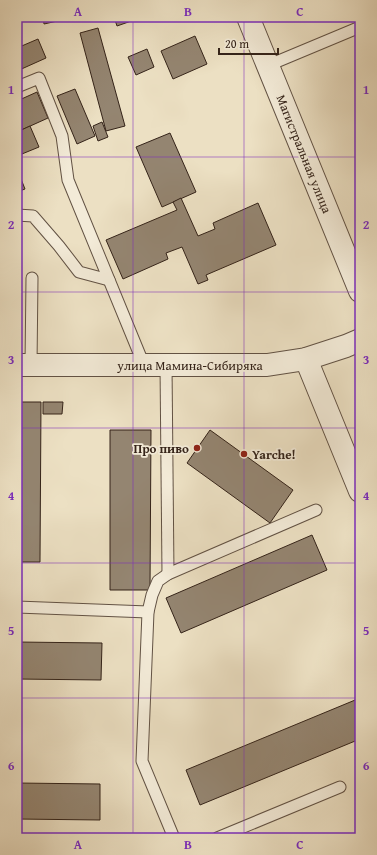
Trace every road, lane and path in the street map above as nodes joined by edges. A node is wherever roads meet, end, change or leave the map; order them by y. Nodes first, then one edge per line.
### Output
1 (248, 17) edge
2 (360, 27) edge
3 (269, 65) junction
4 (17, 87) edge
5 (17, 215) edge
6 (32, 278) dead end
7 (109, 280) junction
8 (360, 291) edge
9 (360, 340) edge
10 (306, 359) junction
11 (24, 365) edge
12 (144, 365) junction
13 (166, 365) junction
14 (360, 491) edge
15 (316, 510) dead end
16 (168, 574) junction
17 (17, 607) edge
18 (148, 612) junction
19 (340, 787) dead end
20 (174, 838) edge
21 (216, 838) edge

1 - 3 street, Магистральная улица
2 - 3 lane
3 - 8 street, Магистральная улица
4 - 7 lane
5 - 7 lane
6 - 11 lane
7 - 12 lane
9 - 10 street, улица Мамина-Сибиряка
10 - 13 street, улица Мамина-Сибиряка
10 - 14 street
11 - 12 street, улица Мамина-Сибиряка
12 - 13 street, улица Мамина-Сибиряка
13 - 16 lane
15 - 16 lane
16 - 18 lane
17 - 18 lane
18 - 20 lane
19 - 21 lane

